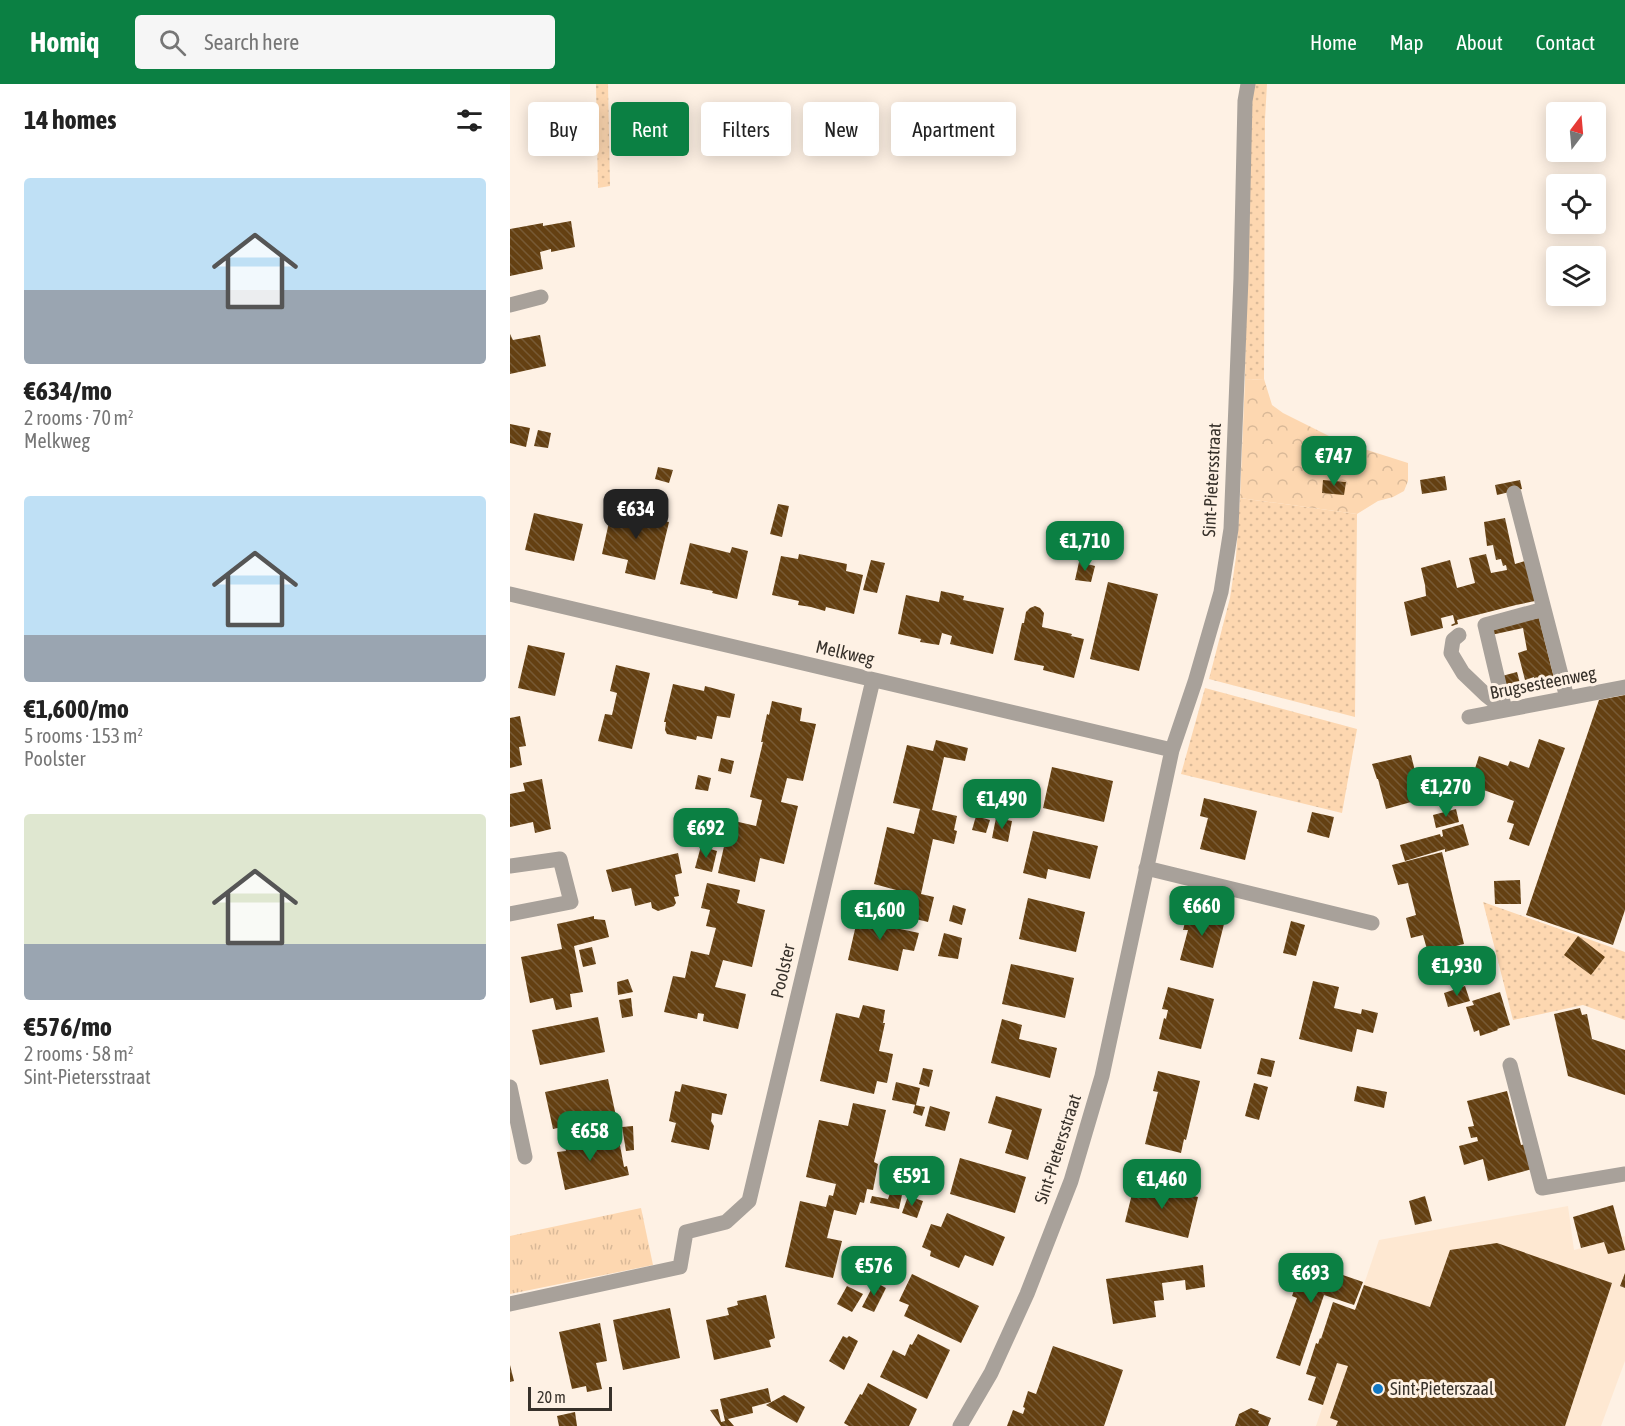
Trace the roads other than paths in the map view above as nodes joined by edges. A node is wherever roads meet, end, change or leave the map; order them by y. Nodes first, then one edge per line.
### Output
1 (1248, 84) edge
2 (541, 297) dead end
3 (510, 305) edge
4 (1514, 493) dead end
5 (510, 594) edge
6 (1544, 609) junction
7 (1459, 635) dead end
8 (873, 680) junction
9 (1625, 687) edge
10 (1567, 698) junction
11 (1505, 710) junction
12 (1469, 717) dead end
13 (1172, 750) junction
14 (510, 866) edge
15 (1146, 868) junction
16 (510, 914) edge
17 (1372, 923) dead end
18 (1510, 1065) dead end
19 (510, 1087) edge
20 (525, 1157) dead end
21 (1625, 1174) edge
22 (510, 1304) edge
23 (960, 1426) edge

1 - 13 street, Sint-Pietersstraat
2 - 3 street
4 - 6 street
5 - 8 street, Melkweg
6 - 10 street
6 - 11 street
7 - 11 street
8 - 13 street, Melkweg
8 - 22 street, Poolster
9 - 10 street, Brugsesteenweg
10 - 11 street, Brugsesteenweg
11 - 12 street, Brugsesteenweg
13 - 15 street, Sint-Pietersstraat
14 - 16 street
15 - 17 street
15 - 23 street, Sint-Pietersstraat
18 - 21 street
19 - 20 street

